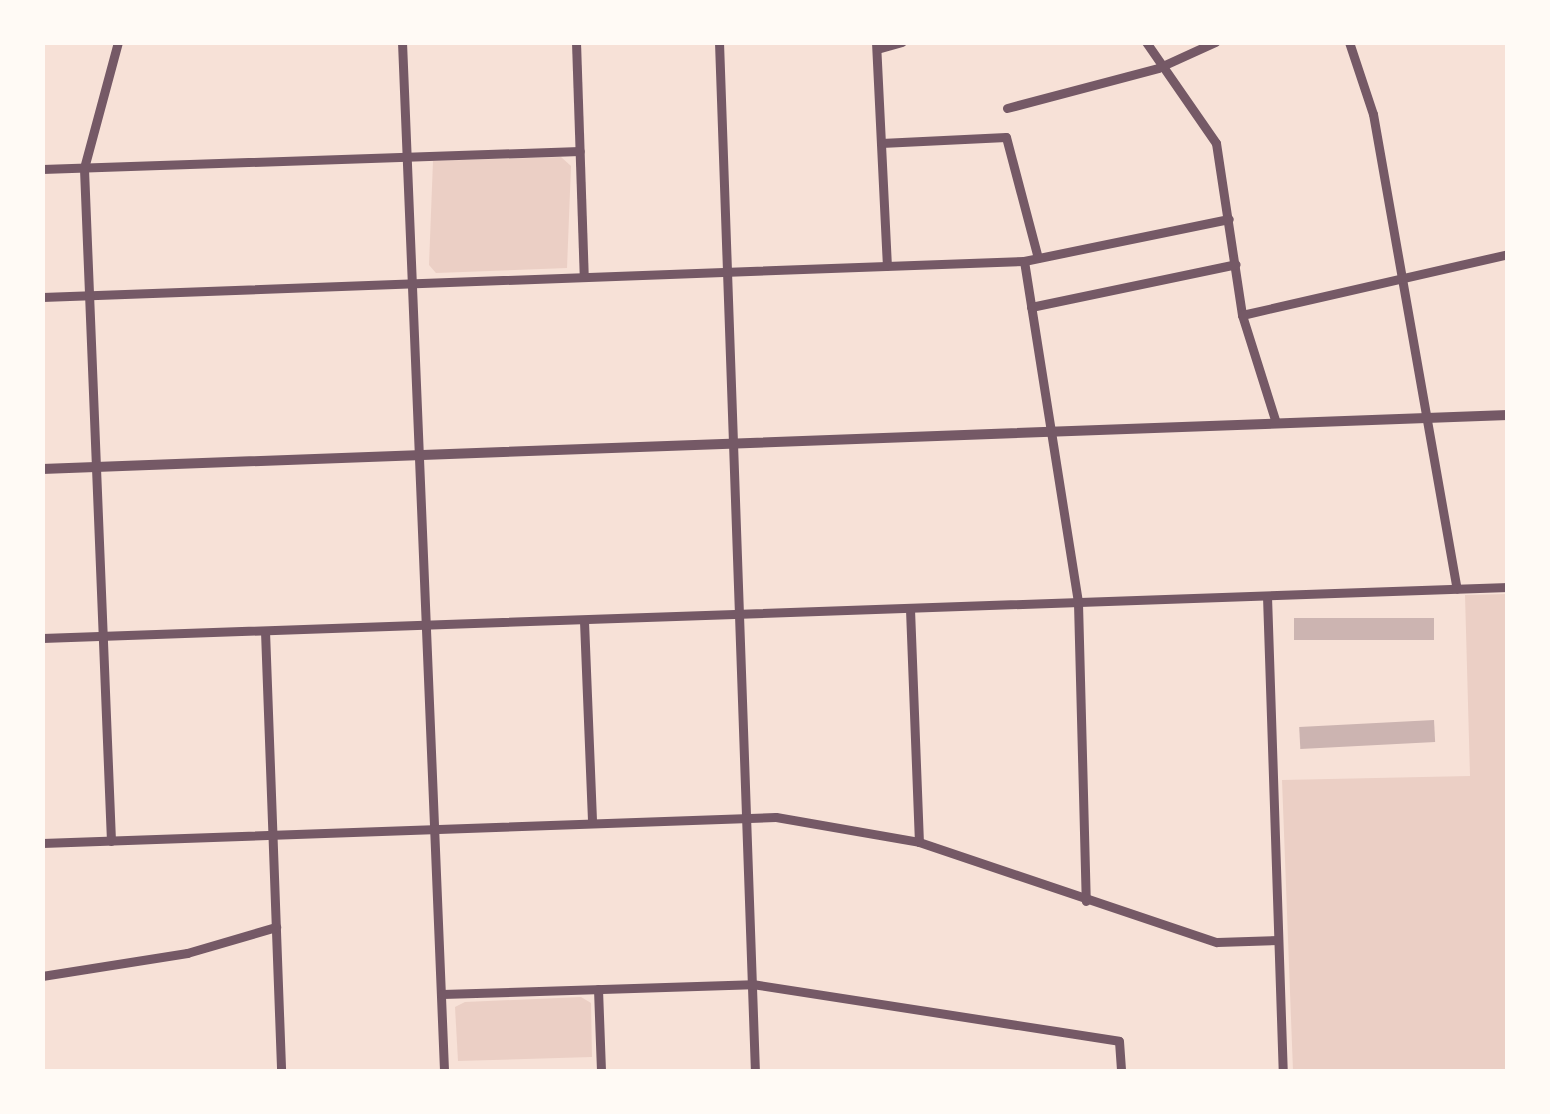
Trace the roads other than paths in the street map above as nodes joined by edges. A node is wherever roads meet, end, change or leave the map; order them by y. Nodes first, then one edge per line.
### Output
1 (118, 42) edge
2 (402, 42) edge
3 (576, 42) edge
4 (719, 42) edge
5 (902, 42) edge
6 (1146, 42) edge
7 (1215, 42) edge
8 (1349, 42) edge
9 (877, 46) edge
10 (1158, 68) junction
11 (1008, 108) dead end
12 (881, 143) junction
13 (580, 151) junction
14 (412, 156) junction
15 (84, 168) junction
16 (42, 169) edge
17 (1229, 220) junction
18 (1508, 254) edge
19 (1038, 258) junction
20 (1024, 261) junction
21 (1236, 264) junction
22 (887, 266) junction
23 (726, 272) junction
24 (584, 277) junction
25 (1401, 280) junction
26 (416, 284) junction
27 (88, 296) junction
28 (42, 297) edge
29 (1031, 307) junction
30 (1242, 316) junction
31 (1508, 414) edge
32 (1427, 418) junction
33 (1276, 423) junction
34 (1052, 432) junction
35 (732, 444) junction
36 (422, 455) junction
37 (94, 467) junction
38 (42, 469) edge
39 (1508, 587) edge
40 (1458, 589) junction
41 (1267, 596) junction
42 (1078, 603) junction
43 (910, 610) junction
44 (740, 616) junction
45 (584, 621) junction
46 (428, 626) junction
47 (265, 631) junction
48 (102, 636) junction
49 (42, 638) edge
50 (747, 817) junction
51 (592, 823) junction
52 (436, 829) junction
53 (272, 834) junction
54 (111, 840) junction
55 (919, 842) junction
56 (42, 843) edge
57 (1086, 901) junction
58 (276, 927) junction
59 (1278, 940) junction
60 (42, 976) edge
61 (752, 984) junction
62 (598, 989) junction
63 (442, 994) junction
64 (281, 1072) edge
65 (444, 1072) edge
66 (601, 1072) edge
67 (755, 1072) edge
68 (1122, 1072) edge
69 (1283, 1072) edge

1 - 15 street
2 - 14 street
3 - 13 street
4 - 23 street
5 - 9 street
6 - 10 street
7 - 10 street
8 - 25 street
9 - 12 street
10 - 11 street
10 - 17 street
12 - 19 street
12 - 22 street
13 - 14 street
13 - 24 street
14 - 15 street
14 - 26 street
15 - 16 street
15 - 27 street
17 - 19 street
17 - 21 street
18 - 25 street
19 - 20 street
20 - 22 street
20 - 29 street
21 - 29 street
21 - 30 street
22 - 23 street
23 - 24 street
23 - 35 street
24 - 26 street
25 - 30 street
25 - 32 street
26 - 27 street
26 - 36 street
27 - 28 street
27 - 37 street
29 - 34 street
30 - 33 street
31 - 32 street
32 - 33 street
32 - 40 street
33 - 34 street
34 - 35 street
34 - 42 street
35 - 36 street
35 - 44 street
36 - 37 street
36 - 46 street
37 - 38 street
37 - 48 street
39 - 40 street
40 - 41 street
41 - 42 street
41 - 59 street
42 - 43 street
42 - 57 street
43 - 44 street
43 - 55 street
44 - 45 street
44 - 50 street
45 - 46 street
45 - 51 street
46 - 47 street
46 - 52 street
47 - 48 street
47 - 53 street
48 - 49 street
48 - 54 street
50 - 51 street
50 - 55 street
50 - 61 street
51 - 52 street
52 - 53 street
52 - 63 street
53 - 54 street
53 - 58 street
54 - 56 street
55 - 57 street
57 - 59 street
58 - 60 street
58 - 64 street
59 - 69 street
61 - 62 street
61 - 67 street
61 - 68 street
62 - 63 street
62 - 66 street
63 - 65 street

